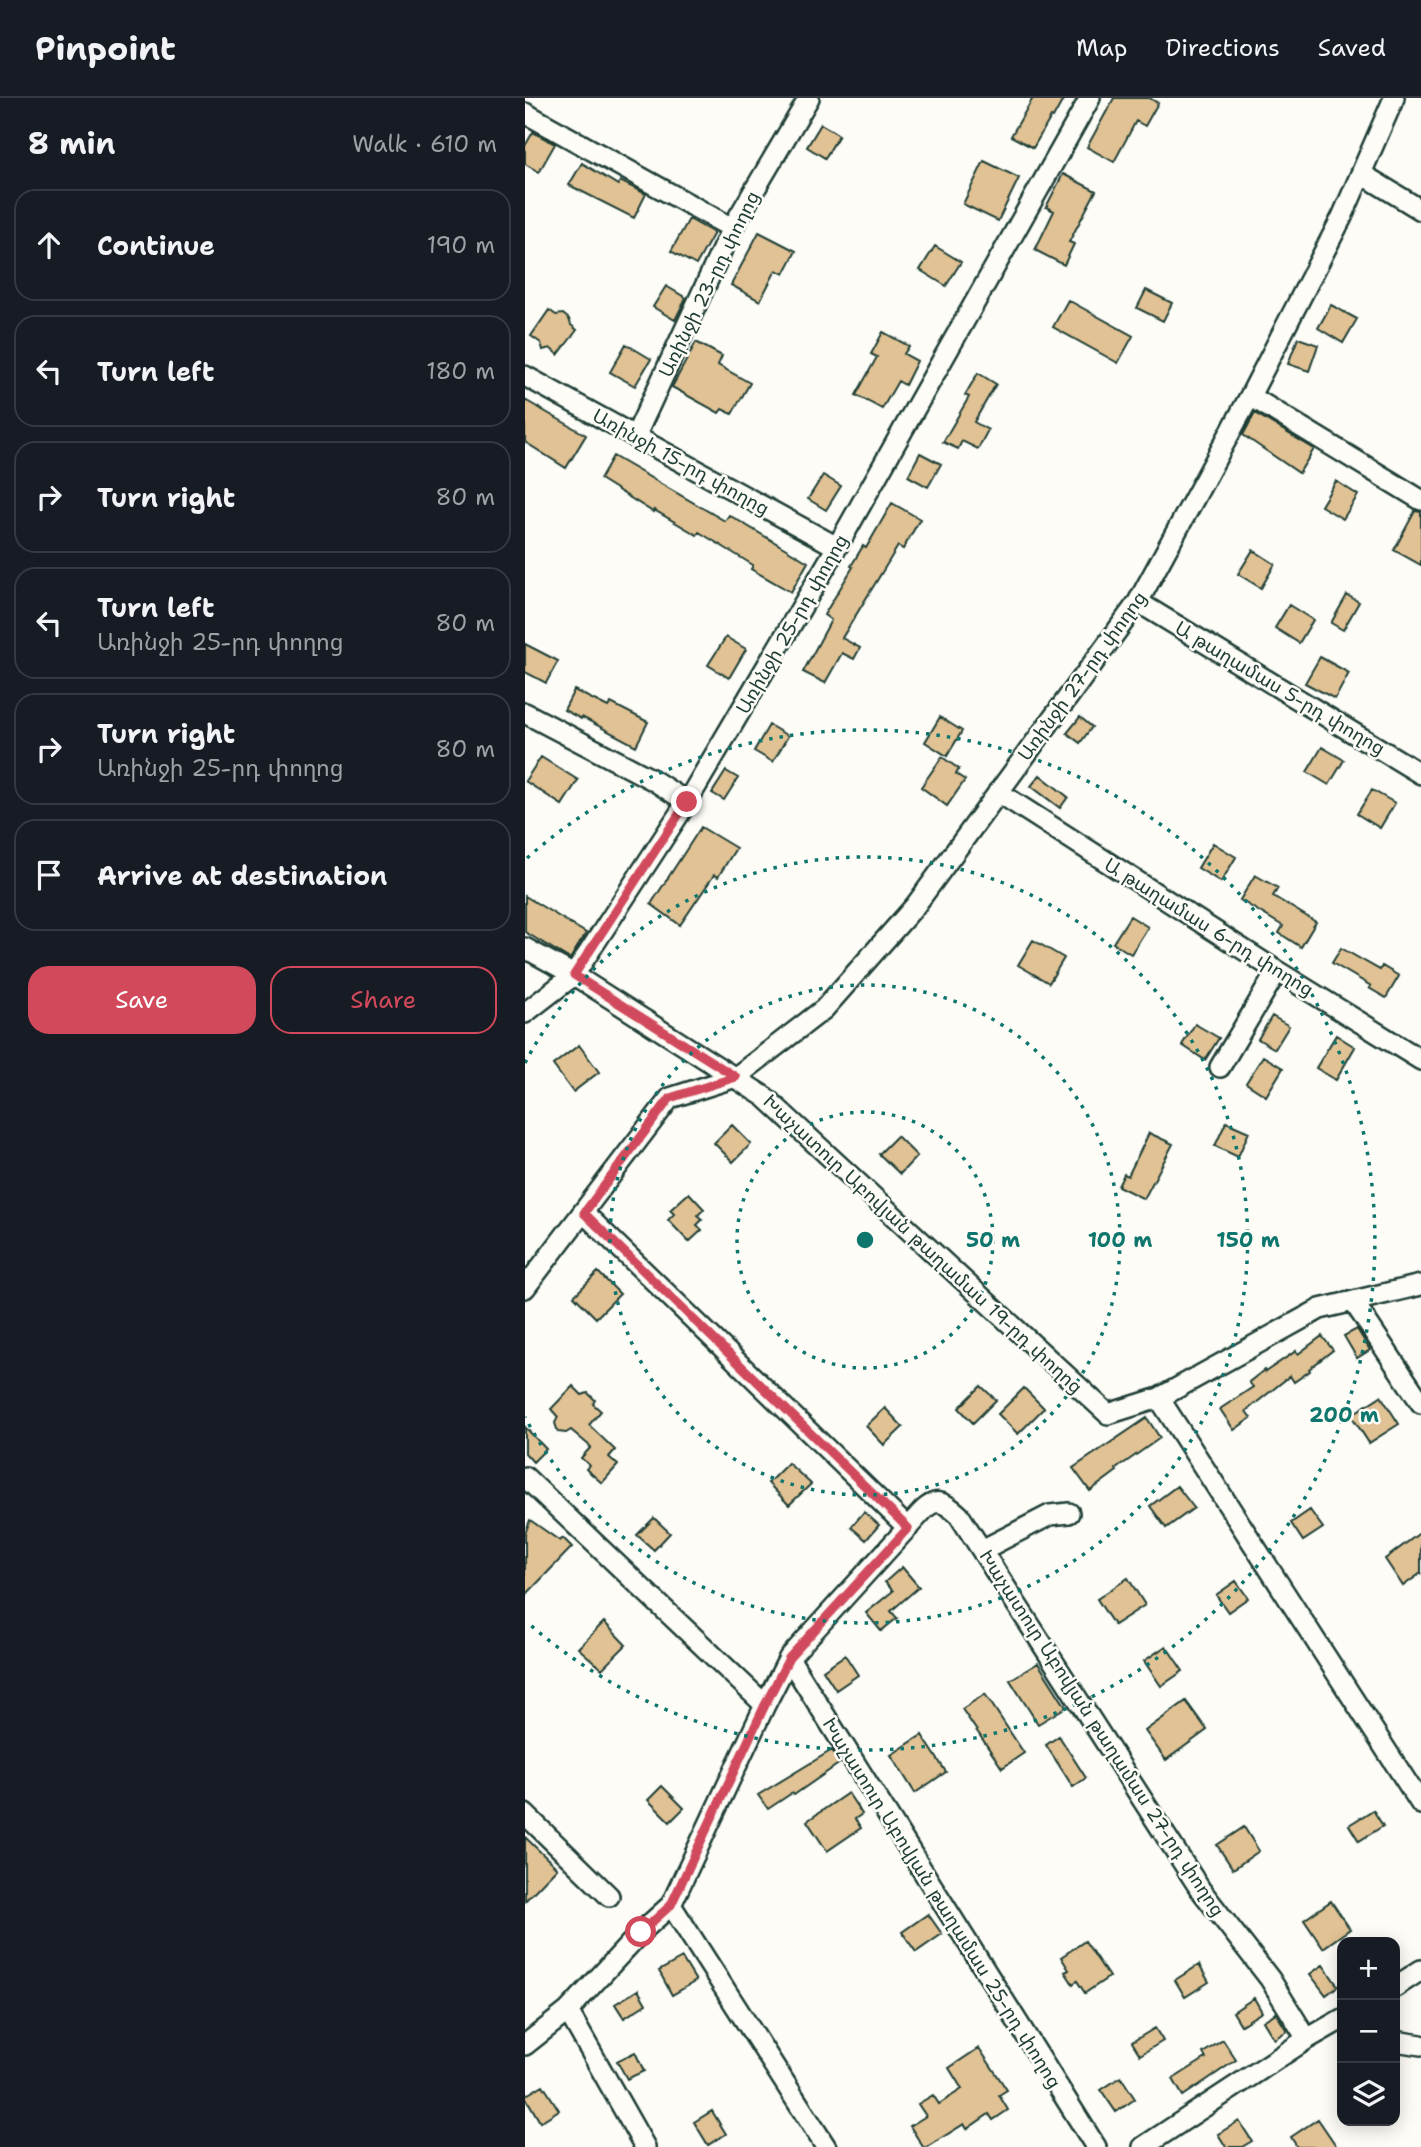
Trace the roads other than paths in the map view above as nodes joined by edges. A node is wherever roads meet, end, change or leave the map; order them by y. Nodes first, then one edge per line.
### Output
1 (809, 98) edge
2 (1090, 98) edge
3 (1394, 98) edge
4 (525, 113) edge
5 (1362, 174) junction
6 (1421, 210) edge
7 (731, 228) junction
8 (525, 376) edge
9 (1250, 396) junction
10 (635, 437) junction
11 (1421, 500) edge
12 (837, 547) junction
13 (1138, 602) junction
14 (525, 713) edge
15 (1421, 774) edge
16 (998, 792) junction
17 (687, 802) junction
18 (525, 948) edge
19 (1277, 971) junction
20 (574, 975) junction
21 (525, 1013) edge
22 (1421, 1060) edge
23 (1220, 1067) dead end
24 (736, 1077) junction
25 (584, 1213) junction
26 (1421, 1285) edge
27 (525, 1288) edge
28 (1353, 1301) junction
29 (1159, 1398) junction
30 (1421, 1403) edge
31 (525, 1477) edge
32 (1069, 1513) dead end
33 (908, 1528) junction
34 (982, 1550) junction
35 (789, 1658) junction
36 (765, 1705) junction
37 (1421, 1804) edge
38 (525, 1814) edge
39 (609, 1896) dead end
40 (671, 1905) junction
41 (1421, 1970) edge
42 (1400, 1984) edge
43 (568, 2011) junction
44 (1337, 2027) edge
45 (1307, 2039) junction
46 (1400, 2042) edge
47 (525, 2045) edge
48 (1421, 2045) edge
49 (645, 2147) edge
50 (826, 2147) edge
51 (1096, 2147) edge
52 (1143, 2147) edge

1 - 7 street, Առինջի 23-րդ փողոց
2 - 12 street, Առինջի 25-րդ փողոց
3 - 5 street, Առինջի 27-րդ փողոց
4 - 7 street
5 - 6 street
5 - 9 street, Առինջի 27-րդ փողոց
7 - 10 street, Առինջի 23-րդ փողոց
8 - 10 street, Առինջի 15-րդ փողոց
9 - 11 street
9 - 13 street, Առինջի 27-րդ փողոց
10 - 12 street, Առինջի 15-րդ փողոց
12 - 17 street, Առինջի 25-րդ փողոց
13 - 15 street, Ա թաղամաս 5-րդ փողոց
13 - 16 street, Առինջի 27-րդ փողոց
14 - 17 street
16 - 19 street, Ա թաղամաս 6-րդ փողոց
16 - 24 street, Առինջի 27-րդ փողոց
17 - 20 street, Առինջի 25-րդ փողոց
18 - 20 street
19 - 22 street, Ա թաղամաս 6-րդ փողոց
19 - 23 street
20 - 21 street, Առինջի 25-րդ փողոց
20 - 24 street
24 - 25 street
24 - 29 street, Խաչատուր Աբովյան թաղամաս 19-րդ փողոց
25 - 27 street
25 - 33 street
26 - 28 street
28 - 29 street
28 - 30 street
29 - 37 street
31 - 36 street
32 - 34 street
33 - 34 street, Խաչատուր Աբովյան թաղամաս 27-րդ փողոց
33 - 35 street
34 - 45 street, Խաչատուր Աբովյան թաղամաս 27-րդ փողոց
35 - 36 street
35 - 51 street, Խաչատուր Աբովյան թաղամաս 25-րդ փողոց
36 - 40 street
38 - 39 street
40 - 43 street
40 - 50 street
41 - 42 street
43 - 47 street
43 - 49 street
44 - 45 street
45 - 52 street
46 - 48 street

